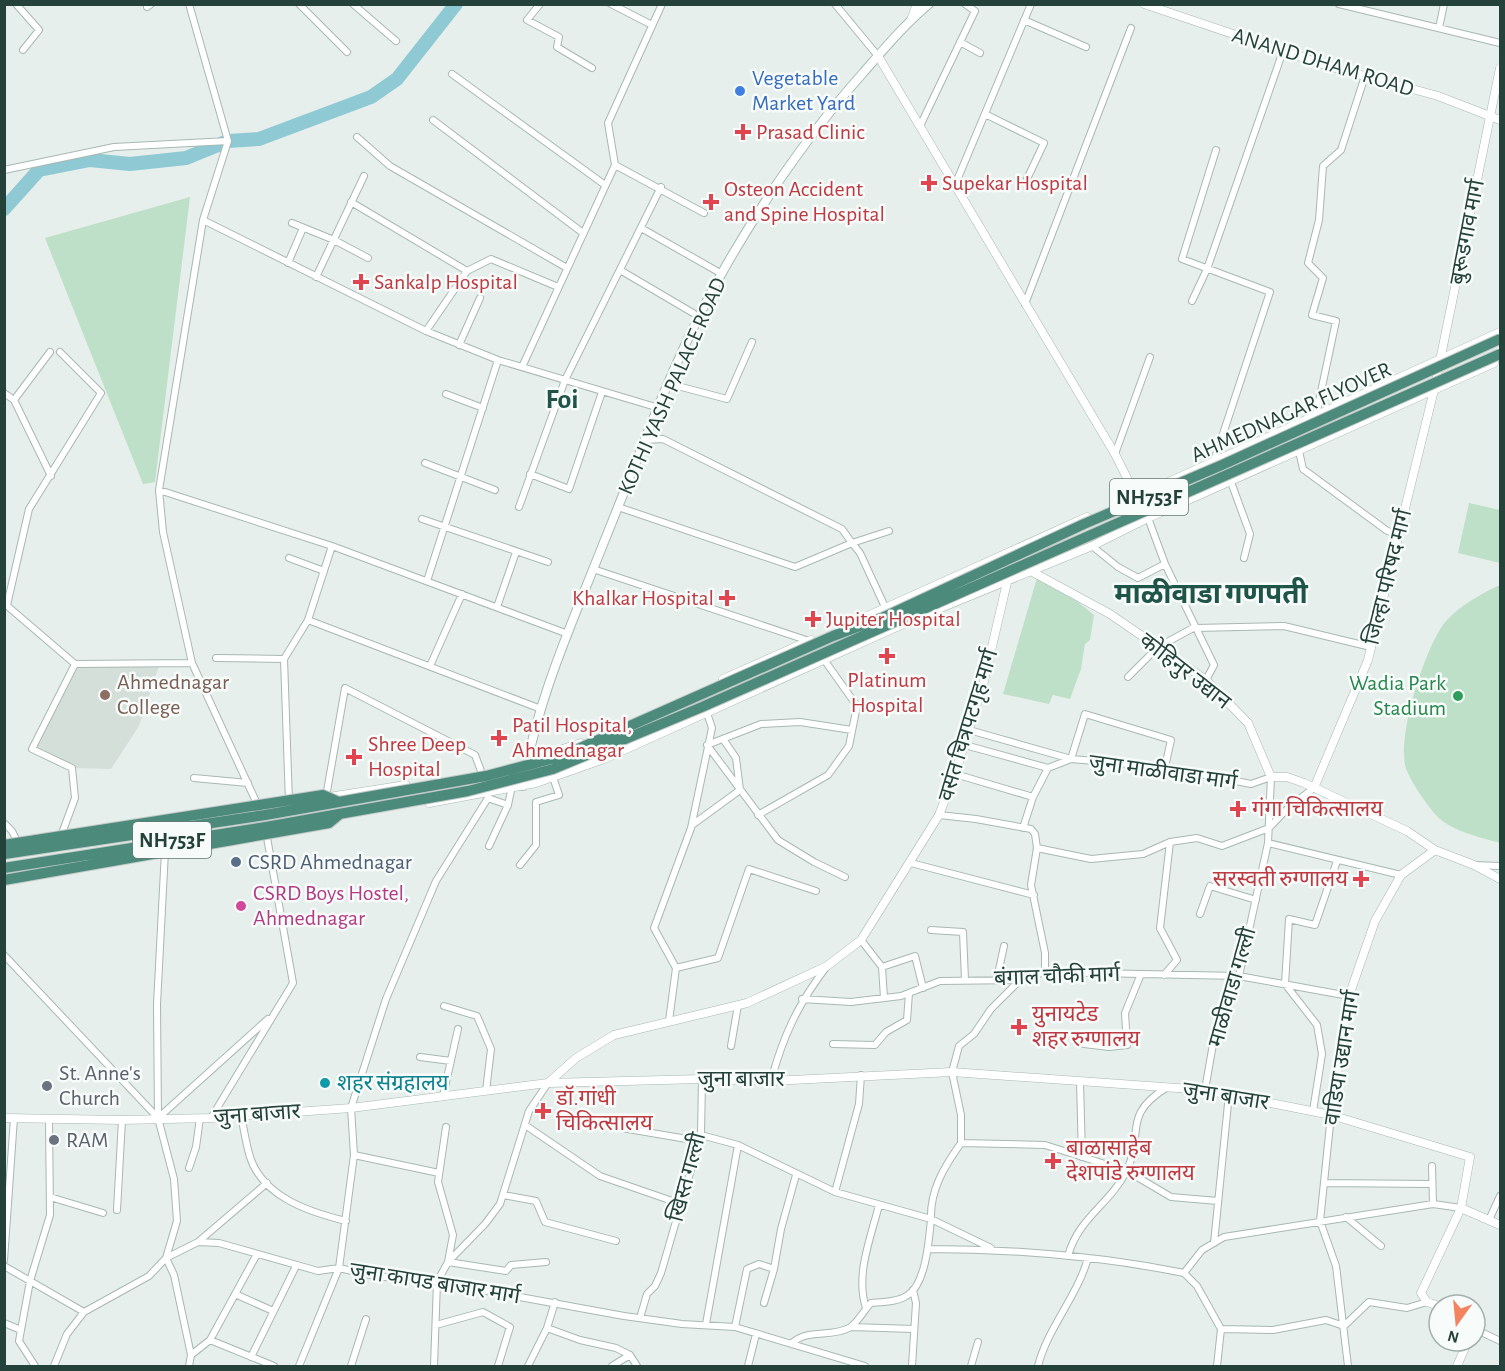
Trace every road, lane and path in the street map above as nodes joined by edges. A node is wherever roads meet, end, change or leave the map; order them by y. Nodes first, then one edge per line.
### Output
1 (16, 4) edge
2 (189, 4) edge
3 (298, 4) edge
4 (540, 4) edge
5 (611, 4) edge
6 (662, 4) edge
7 (835, 4) edge
8 (847, 4) edge
9 (917, 4) edge
10 (929, 4) edge
11 (965, 4) edge
12 (1031, 4) edge
13 (1144, 4) edge
14 (1339, 4) edge
15 (1444, 4) edge
16 (356, 6) edge
17 (1155, 6) edge
18 (1369, 8) edge
19 (842, 14) junction
20 (911, 20) junction
21 (1024, 20) junction
22 (652, 25) junction
23 (1131, 28) dead end
24 (1439, 28) junction
25 (396, 41) dead end
26 (960, 42) junction
27 (1500, 43) edge
28 (1086, 48) dead end
29 (23, 50) dead end
30 (1283, 51) junction
31 (347, 52) dead end
32 (980, 53) dead end
33 (878, 56) junction
34 (592, 68) dead end
35 (1500, 68) edge
36 (452, 74) dead end
37 (1365, 76) junction
38 (985, 114) junction
39 (1491, 116) junction
40 (433, 120) dead end
41 (1500, 120) edge
42 (920, 126) junction
43 (357, 137) dead end
44 (228, 141) junction
45 (1216, 150) dead end
46 (615, 165) junction
47 (4, 170) edge
48 (364, 176) dead end
49 (1028, 179) dead end
50 (605, 185) junction
51 (955, 185) junction
52 (661, 187) junction
53 (351, 202) junction
54 (704, 213) dead end
55 (203, 220) junction
56 (292, 223) dead end
57 (303, 228) junction
58 (640, 228) junction
59 (583, 233) junction
60 (334, 240) junction
61 (368, 258) dead end
62 (288, 263) junction
63 (567, 268) junction
64 (1207, 268) junction
65 (620, 270) junction
66 (467, 271) junction
67 (722, 274) junction
68 (316, 277) junction
69 (558, 287) junction
70 (480, 298) dead end
71 (1192, 301) dead end
72 (1025, 304) junction
73 (693, 313) dead end
74 (426, 331) junction
75 (1500, 332) edge
76 (1500, 339) edge
77 (752, 342) dead end
78 (459, 345) junction
79 (50, 352) dead end
80 (60, 352) dead end
81 (1500, 354) edge
82 (1150, 357) dead end
83 (1441, 359) junction
84 (1500, 359) edge
85 (498, 360) junction
86 (522, 367) junction
87 (565, 380) junction
88 (670, 384) junction
89 (1434, 390) junction
90 (602, 392) junction
91 (4, 393) edge
92 (446, 394) dead end
93 (14, 400) junction
94 (483, 408) junction
95 (659, 408) junction
96 (1316, 415) junction
97 (645, 440) junction
98 (1299, 451) junction
99 (1115, 454) junction
100 (1214, 461) junction
101 (425, 464) dead end
102 (530, 474) junction
103 (51, 476) junction
104 (461, 477) junction
105 (1231, 482) junction
106 (159, 490) junction
107 (495, 490) dead end
108 (1136, 496) junction
109 (519, 507) dead end
110 (618, 507) junction
111 (1148, 518) junction
112 (422, 519) dead end
113 (444, 527) junction
114 (889, 531) dead end
115 (1398, 536) junction
116 (852, 543) junction
117 (332, 546) junction
118 (1092, 546) junction
119 (1017, 549) junction
120 (516, 552) junction
121 (1000, 557) junction
122 (289, 558) dead end
123 (1244, 558) dead end
124 (548, 562) dead end
125 (1166, 564) junction
126 (593, 569) junction
127 (324, 571) junction
128 (1028, 571) junction
129 (1010, 580) junction
130 (427, 581) junction
131 (462, 594) junction
132 (6, 604) edge
133 (497, 607) junction
134 (886, 609) junction
135 (308, 620) junction
136 (1196, 628) junction
137 (568, 634) junction
138 (809, 641) junction
139 (1158, 647) junction
140 (1371, 647) junction
141 (216, 658) dead end
142 (284, 658) junction
143 (825, 661) junction
144 (192, 663) junction
145 (75, 664) junction
146 (430, 666) junction
147 (1128, 677) dead end
148 (1206, 680) junction
149 (541, 709) junction
150 (707, 713) junction
151 (969, 729) junction
152 (852, 730) junction
153 (723, 739) junction
154 (707, 745) junction
155 (965, 745) junction
156 (1071, 759) junction
157 (527, 761) junction
158 (516, 764) junction
159 (1165, 767) junction
160 (1048, 768) junction
161 (483, 773) junction
162 (955, 774) junction
163 (553, 777) junction
164 (1271, 777) junction
165 (194, 778) dead end
166 (248, 783) junction
167 (523, 786) junction
168 (1314, 788) junction
169 (511, 789) junction
170 (740, 790) junction
171 (488, 796) junction
172 (326, 797) junction
173 (1033, 797) junction
174 (290, 803) junction
175 (508, 805) junction
176 (259, 807) junction
177 (339, 808) junction
178 (758, 815) junction
179 (939, 815) junction
180 (4, 823) edge
181 (692, 825) junction
182 (1023, 828) junction
183 (1269, 828) junction
184 (266, 831) junction
185 (60, 839) junction
186 (1170, 842) junction
187 (1268, 843) junction
188 (4, 846) edge
189 (19, 846) junction
190 (489, 846) dead end
191 (165, 847) junction
192 (1037, 848) junction
193 (1435, 850) junction
194 (4, 854) edge
195 (1337, 861) junction
196 (911, 863) junction
197 (1474, 865) junction
198 (520, 866) dead end
199 (1500, 866) edge
200 (4, 868) edge
201 (4, 874) edge
202 (1401, 875) junction
203 (844, 877) dead end
204 (1500, 879) edge
205 (4, 880) edge
206 (816, 891) dead end
207 (1034, 895) junction
208 (1256, 900) junction
209 (1200, 914) dead end
210 (931, 930) dead end
211 (861, 940) junction
212 (1004, 946) dead end
213 (4, 955) edge
214 (827, 966) junction
215 (882, 967) junction
216 (676, 968) junction
217 (1045, 972) junction
218 (1141, 974) junction
219 (1164, 975) junction
220 (1239, 976) junction
221 (997, 979) junction
222 (965, 980) junction
223 (1020, 980) junction
224 (1285, 984) junction
225 (923, 988) junction
226 (909, 993) junction
227 (1349, 996) junction
228 (884, 998) junction
229 (802, 999) junction
230 (738, 1005) junction
231 (444, 1006) dead end
232 (272, 1015) junction
233 (669, 1021) junction
234 (458, 1029) dead end
235 (833, 1044) dead end
236 (1084, 1044) dead end
237 (731, 1046) dead end
238 (420, 1058) dead end
239 (451, 1061) junction
240 (952, 1072) junction
241 (861, 1075) junction
242 (702, 1079) junction
243 (771, 1081) junction
244 (1080, 1081) junction
245 (548, 1083) junction
246 (1167, 1087) junction
247 (1205, 1090) junction
248 (486, 1091) junction
249 (1229, 1094) junction
250 (443, 1096) junction
251 (351, 1108) junction
252 (1313, 1111) junction
253 (1331, 1114) junction
254 (241, 1116) junction
255 (577, 1116) dead end
256 (4, 1118) edge
257 (14, 1118) junction
258 (158, 1118) junction
259 (200, 1118) junction
260 (211, 1118) junction
261 (49, 1119) junction
262 (122, 1120) junction
263 (525, 1125) junction
264 (446, 1127) dead end
265 (700, 1138) junction
266 (961, 1143) junction
267 (738, 1145) junction
268 (354, 1155) junction
269 (1082, 1157) junction
270 (1432, 1166) dead end
271 (189, 1168) dead end
272 (1127, 1171) junction
273 (439, 1173) junction
274 (796, 1175) junction
275 (267, 1183) junction
276 (1324, 1183) junction
277 (1432, 1184) junction
278 (835, 1192) junction
279 (503, 1195) junction
280 (50, 1197) junction
281 (1500, 1197) edge
282 (1218, 1201) junction
283 (681, 1204) junction
284 (1432, 1204) junction
285 (879, 1205) junction
286 (6, 1206) edge
287 (1461, 1208) junction
288 (117, 1210) dead end
289 (103, 1213) dead end
290 (1346, 1217) junction
291 (931, 1220) junction
292 (1488, 1220) junction
293 (346, 1221) junction
294 (1320, 1221) junction
295 (1500, 1226) edge
296 (5, 1234) edge
297 (616, 1241) dead end
298 (198, 1242) junction
299 (1214, 1243) junction
300 (1381, 1246) dead end
301 (928, 1249) junction
302 (994, 1249) junction
303 (257, 1254) junction
304 (1068, 1256) junction
305 (166, 1258) junction
306 (1088, 1258) junction
307 (4, 1260) edge
308 (448, 1262) junction
309 (546, 1262) dead end
310 (4, 1266) edge
311 (296, 1266) junction
312 (339, 1268) junction
313 (774, 1269) junction
314 (1184, 1273) junction
315 (30, 1281) junction
316 (437, 1282) junction
317 (913, 1290) junction
318 (235, 1294) junction
319 (555, 1302) junction
320 (1427, 1302) joint
321 (764, 1303) dead end
322 (866, 1308) junction
323 (273, 1311) junction
324 (84, 1312) junction
325 (366, 1318) dead end
326 (640, 1318) junction
327 (4, 1323) edge
328 (436, 1324) junction
329 (706, 1324) junction
330 (1344, 1326) junction
331 (735, 1327) junction
332 (851, 1327) junction
333 (547, 1328) junction
334 (914, 1329) junction
335 (1221, 1329) junction
336 (21, 1330) junction
337 (756, 1335) junction
338 (210, 1340) junction
339 (978, 1342) dead end
340 (791, 1344) junction
341 (191, 1355) junction
342 (630, 1355) junction
343 (251, 1357) junction
344 (35, 1366) edge
345 (54, 1366) edge
346 (189, 1366) edge
347 (274, 1366) edge
348 (299, 1366) edge
349 (351, 1366) edge
350 (434, 1366) edge
351 (498, 1366) edge
352 (528, 1366) edge
353 (612, 1366) edge
354 (637, 1366) edge
355 (748, 1366) edge
356 (866, 1366) edge
357 (912, 1366) edge
358 (971, 1366) edge
359 (1038, 1366) edge
360 (1217, 1366) edge
361 (1348, 1366) edge

1 - 29 street
2 - 44 street
3 - 31 street
4 - 34 street
5 - 22 street
6 - 22 street
7 - 19 street
8 - 19 street
9 - 20 street
10 - 20 main road, KOTHI YASH PALACE ROAD
11 - 26 street
12 - 21 street
13 - 17 street, ANAND DHAM ROAD
14 - 18 street
15 - 24 street
16 - 25 street
17 - 30 street, ANAND DHAM ROAD
18 - 24 street
19 - 33 street
20 - 33 main road, KOTHI YASH PALACE ROAD
21 - 28 street
21 - 38 street
22 - 46 street
23 - 72 street
24 - 27 street
26 - 32 street
26 - 42 street
30 - 37 street, ANAND DHAM ROAD
30 - 64 street
33 - 42 street
33 - 67 main road, KOTHI YASH PALACE ROAD
35 - 39 street, बुरूडगाव मार्ग
36 - 50 street
37 - 39 street, ANAND DHAM ROAD
37 - 96 street
38 - 49 street
38 - 51 street
39 - 41 street, ANAND DHAM ROAD
39 - 83 street, बुरूडगाव मार्ग
40 - 59 street
42 - 51 street
43 - 63 street
44 - 47 street
44 - 55 street
45 - 64 street
46 - 50 street
46 - 52 street
48 - 53 street
50 - 59 street
51 - 72 street
52 - 54 street
52 - 58 street
53 - 60 street
53 - 66 street
55 - 62 street
55 - 106 street
56 - 57 street
57 - 60 street
57 - 62 street
58 - 65 street
58 - 67 street
59 - 63 street
60 - 61 street
60 - 68 street
62 - 68 street
63 - 69 street
64 - 71 street
64 - 100 street
65 - 73 street
65 - 87 street
66 - 69 street
66 - 74 street
67 - 88 main road, KOTHI YASH PALACE ROAD
68 - 74 street
69 - 86 street
70 - 78 street
72 - 99 street
74 - 78 street
75 - 83 street
76 - 177 highway, AHMEDNAGAR FLYOVER / NH753F, bridge
77 - 88 street
78 - 85 street
79 - 93 street
80 - 103 street
81 - 177 highway, AHMEDNAGAR FLYOVER / NH753F, bridge
82 - 99 street
83 - 89 street, जिल्हा परिषद मार्ग
83 - 96 street
84 - 89 street
85 - 86 street
85 - 94 street
86 - 87 street
87 - 90 street
87 - 102 street
88 - 95 main road, KOTHI YASH PALACE ROAD
89 - 98 street
89 - 115 street, जिल्हा परिषद मार्ग
90 - 95 street
90 - 102 street
91 - 93 street
92 - 94 street
93 - 103 street
94 - 104 street
95 - 97 main road, KOTHI YASH PALACE ROAD
96 - 100 street
97 - 110 main road, KOTHI YASH PALACE ROAD
97 - 116 street
98 - 105 street
98 - 115 street
99 - 108 street
100 - 108 street
101 - 104 street
102 - 109 street
103 - 132 street
104 - 107 street
104 - 113 street
105 - 111 street
105 - 123 street
106 - 117 street
106 - 144 street
108 - 119 street
110 - 116 street
110 - 126 main road, KOTHI YASH PALACE ROAD
111 - 118 street
111 - 125 street
112 - 113 street
113 - 120 street
113 - 130 street
114 - 116 street
115 - 140 street, जिल्हा परिषद मार्ग
116 - 134 street
117 - 127 street
117 - 130 street
118 - 125 street
118 - 128 street
119 - 121 street
119 - 128 street
120 - 124 street
120 - 133 street
121 - 129 street
121 - 134 street
122 - 127 street
125 - 136 street
126 - 137 main road, KOTHI YASH PALACE ROAD
126 - 138 street
127 - 135 street
128 - 129 street
128 - 139 street, कोहिनुर उद्यान
129 - 143 street
129 - 151 street, वसंत चित्रपटगृह मार्ग
130 - 131 street
131 - 133 street
131 - 146 street
132 - 145 street
133 - 137 street
134 - 138 street
135 - 142 street
135 - 146 street
136 - 139 street
136 - 140 street
136 - 148 street
137 - 149 main road, KOTHI YASH PALACE ROAD
138 - 157 street
139 - 147 street
139 - 148 street, कोहिनुर उद्यान
140 - 168 street, जिल्हा परिषद मार्ग
141 - 142 street
142 - 174 street
143 - 150 street
143 - 152 street
144 - 145 street
144 - 166 street
145 - 185 street
146 - 149 street
148 - 164 street, कोहिनुर उद्यान
149 - 157 main road, KOTHI YASH PALACE ROAD
150 - 154 street
150 - 163 street
151 - 155 street, वसंत चित्रपटगृह मार्ग
151 - 156 street
152 - 153 street
152 - 178 street
153 - 154 street
153 - 170 street
154 - 170 street
154 - 181 street
155 - 160 street
155 - 162 street, वसंत चित्रपटगृह मार्ग
156 - 159 street, जुना माळीवाडा मार्ग
156 - 159 street
156 - 160 street, जुना माळीवाडा मार्ग
157 - 158 street
157 - 167 main road, KOTHI YASH PALACE ROAD
158 - 161 street
158 - 169 street
159 - 164 street, जुना माळीवाडा मार्ग
160 - 173 street
161 - 171 street
161 - 172 street
161 - 172 street
162 - 173 street
162 - 179 street, वसंत चित्रपटगृह मार्ग
163 - 167 street
163 - 198 street
164 - 168 street
164 - 183 street, माळीवाडा गल्ली
165 - 166 street
166 - 176 street
167 - 169 street
168 - 183 street
168 - 193 street
169 - 171 street
169 - 175 street
170 - 178 street
170 - 181 street
171 - 175 street
171 - 184 street
171 - 251 street
172 - 174 street
173 - 182 street
174 - 176 street
175 - 190 street
176 - 184 street
176 - 185 street
177 - 188 highway, bridge
177 - 194 highway, AHMEDNAGAR FLYOVER, bridge
177 - 200 highway, AHMEDNAGAR FLYOVER / NH753F, bridge
177 - 205 highway, bridge
178 - 203 street
179 - 182 street
179 - 196 street, वसंत चित्रपटगृह मार्ग
180 - 189 street
181 - 216 street
182 - 192 street
183 - 186 street
183 - 187 street, माळीवाडा गल्ली
184 - 191 street
184 - 232 street
185 - 189 street
186 - 192 street
186 - 219 street
187 - 195 street
187 - 208 street, माळीवाडा गल्ली
188 - 189 street
191 - 201 street
191 - 258 street
192 - 207 street
193 - 197 street
193 - 202 street, वाडिया उद्यान मार्ग
195 - 202 street
195 - 224 street
196 - 207 street
196 - 211 street, वसंत चित्रपटगृह मार्ग
197 - 199 street
197 - 204 street
202 - 227 street, वाडिया उद्यान मार्ग
206 - 216 street
207 - 217 street
208 - 209 street
208 - 220 street, माळीवाडा गल्ली
210 - 222 street
211 - 214 street, वसंत चित्रपटगृह मार्ग
211 - 215 street
212 - 221 street
213 - 258 street
214 - 229 street
214 - 230 street, वसंत चित्रपटगृह मार्ग
215 - 225 street
215 - 228 street
216 - 233 street
217 - 218 street, बंगाल चौकी मार्ग
217 - 223 street, बंगाल चौकी मार्ग
218 - 219 street, बंगाल चौकी मार्ग
218 - 236 street
219 - 220 street, बंगाल चौकी मार्ग
220 - 224 street, बंगाल चौकी मार्ग
220 - 247 street, माळीवाडा गल्ली
221 - 222 street, बंगाल चौकी मार्ग
221 - 223 street, बंगाल चौकी मार्ग
222 - 225 street, बंगाल चौकी मार्ग
223 - 240 street
224 - 227 street, बंगाल चौकी मार्ग
224 - 252 street
225 - 226 street, बंगाल चौकी मार्ग
226 - 228 street, बंगाल चौकी मार्ग
226 - 235 street
227 - 253 street, वाडिया उद्यान मार्ग
228 - 229 street, बंगाल चौकी मार्ग
229 - 243 street
230 - 233 street, वसंत चित्रपटगृह मार्ग
230 - 237 street
231 - 248 street
232 - 258 street
232 - 260 street
233 - 245 street, वसंत चित्रपटगृह मार्ग
234 - 239 street
238 - 239 street
239 - 250 street
240 - 241 street, जुना बाजार
240 - 244 street, जुना बाजार
240 - 266 street
241 - 243 street, जुना बाजार
241 - 278 street
242 - 243 street, जुना बाजार
242 - 245 street, जुना बाजार
242 - 265 street, खिस्त गल्ली
244 - 246 street, जुना बाजार
244 - 269 street
245 - 248 street, जुना बाजार
245 - 263 street
246 - 247 street, जुना बाजार
246 - 272 street
247 - 249 street, जुना बाजार
248 - 250 street, जुना बाजार
249 - 252 street, जुना बाजार
249 - 282 street
250 - 251 street, जुना बाजार
251 - 254 street, जुना बाजार
251 - 268 street
252 - 253 street, जुना बाजार
253 - 276 street, वाडिया उद्यान मार्ग
253 - 287 street, जुना बाजार
254 - 260 street, जुना बाजार
254 - 275 street
255 - 265 street
256 - 257 street, जुना बाजार
257 - 261 street, जुना बाजार
257 - 286 street
258 - 259 street, जुना बाजार
258 - 262 street, जुना बाजार
258 - 305 street
259 - 260 street, जुना बाजार
259 - 271 street
261 - 262 street, जुना बाजार
261 - 280 street
262 - 288 street
263 - 279 street
263 - 283 street
264 - 273 street
265 - 267 street
265 - 283 street, खिस्त गल्ली
266 - 269 street
266 - 291 street
267 - 274 street
267 - 329 street
268 - 273 street
268 - 293 street
269 - 272 street
270 - 277 street
272 - 282 street
272 - 304 street
273 - 308 street
274 - 278 street
274 - 313 street
275 - 293 street
275 - 298 street
276 - 277 street
276 - 294 street, वाडिया उद्यान मार्ग
277 - 284 street
278 - 285 street
279 - 297 street
279 - 308 street
280 - 289 street
280 - 315 street
281 - 292 street
282 - 299 street
283 - 326 street, खिस्त गल्ली
284 - 287 street
284 - 290 street
285 - 291 street
285 - 322 street
286 - 296 street
287 - 292 street
287 - 320 street
290 - 294 street
290 - 300 street
291 - 301 street
291 - 302 street
292 - 295 street
293 - 312 street
294 - 299 street
294 - 330 street
296 - 307 street
298 - 303 street, जुना कापड बाजार मार्ग
298 - 305 street
299 - 314 street
301 - 302 street
301 - 317 street
302 - 304 street
303 - 311 street, जुना कापड बाजार मार्ग
303 - 318 street
304 - 306 street
305 - 324 street
305 - 341 street
306 - 314 street
306 - 359 street
308 - 309 street
308 - 316 street
310 - 315 street
311 - 312 street, जुना कापड बाजार मार्ग
311 - 323 street
312 - 316 street, जुना कापड बाजार मार्ग
312 - 348 street
313 - 321 street
313 - 331 street
314 - 335 street
315 - 324 street
315 - 336 street
316 - 319 street, जुना कापड बाजार मार्ग
316 - 328 street
317 - 322 street
317 - 334 street
318 - 323 street
318 - 338 street
319 - 326 street, जुना कापड बाजार मार्ग
319 - 333 street
320 - 330 street
322 - 332 street
323 - 343 street
324 - 345 street
325 - 349 street
326 - 329 street, जुना कापड बाजार मार्ग
327 - 336 street
328 - 350 street
328 - 351 street
329 - 331 street, जुना कापड बाजार मार्ग
330 - 335 street
330 - 361 street
331 - 337 street, जुना कापड बाजार मार्ग
332 - 334 street
332 - 340 street
333 - 342 street
333 - 352 street
334 - 357 street
335 - 360 street
336 - 344 street
337 - 340 street, जुना कापड बाजार मार्ग
337 - 355 street
338 - 341 street
338 - 343 street
339 - 358 street
340 - 356 street, जुना कापड बाजार मार्ग
341 - 346 street
342 - 353 street
342 - 354 street
343 - 347 street

